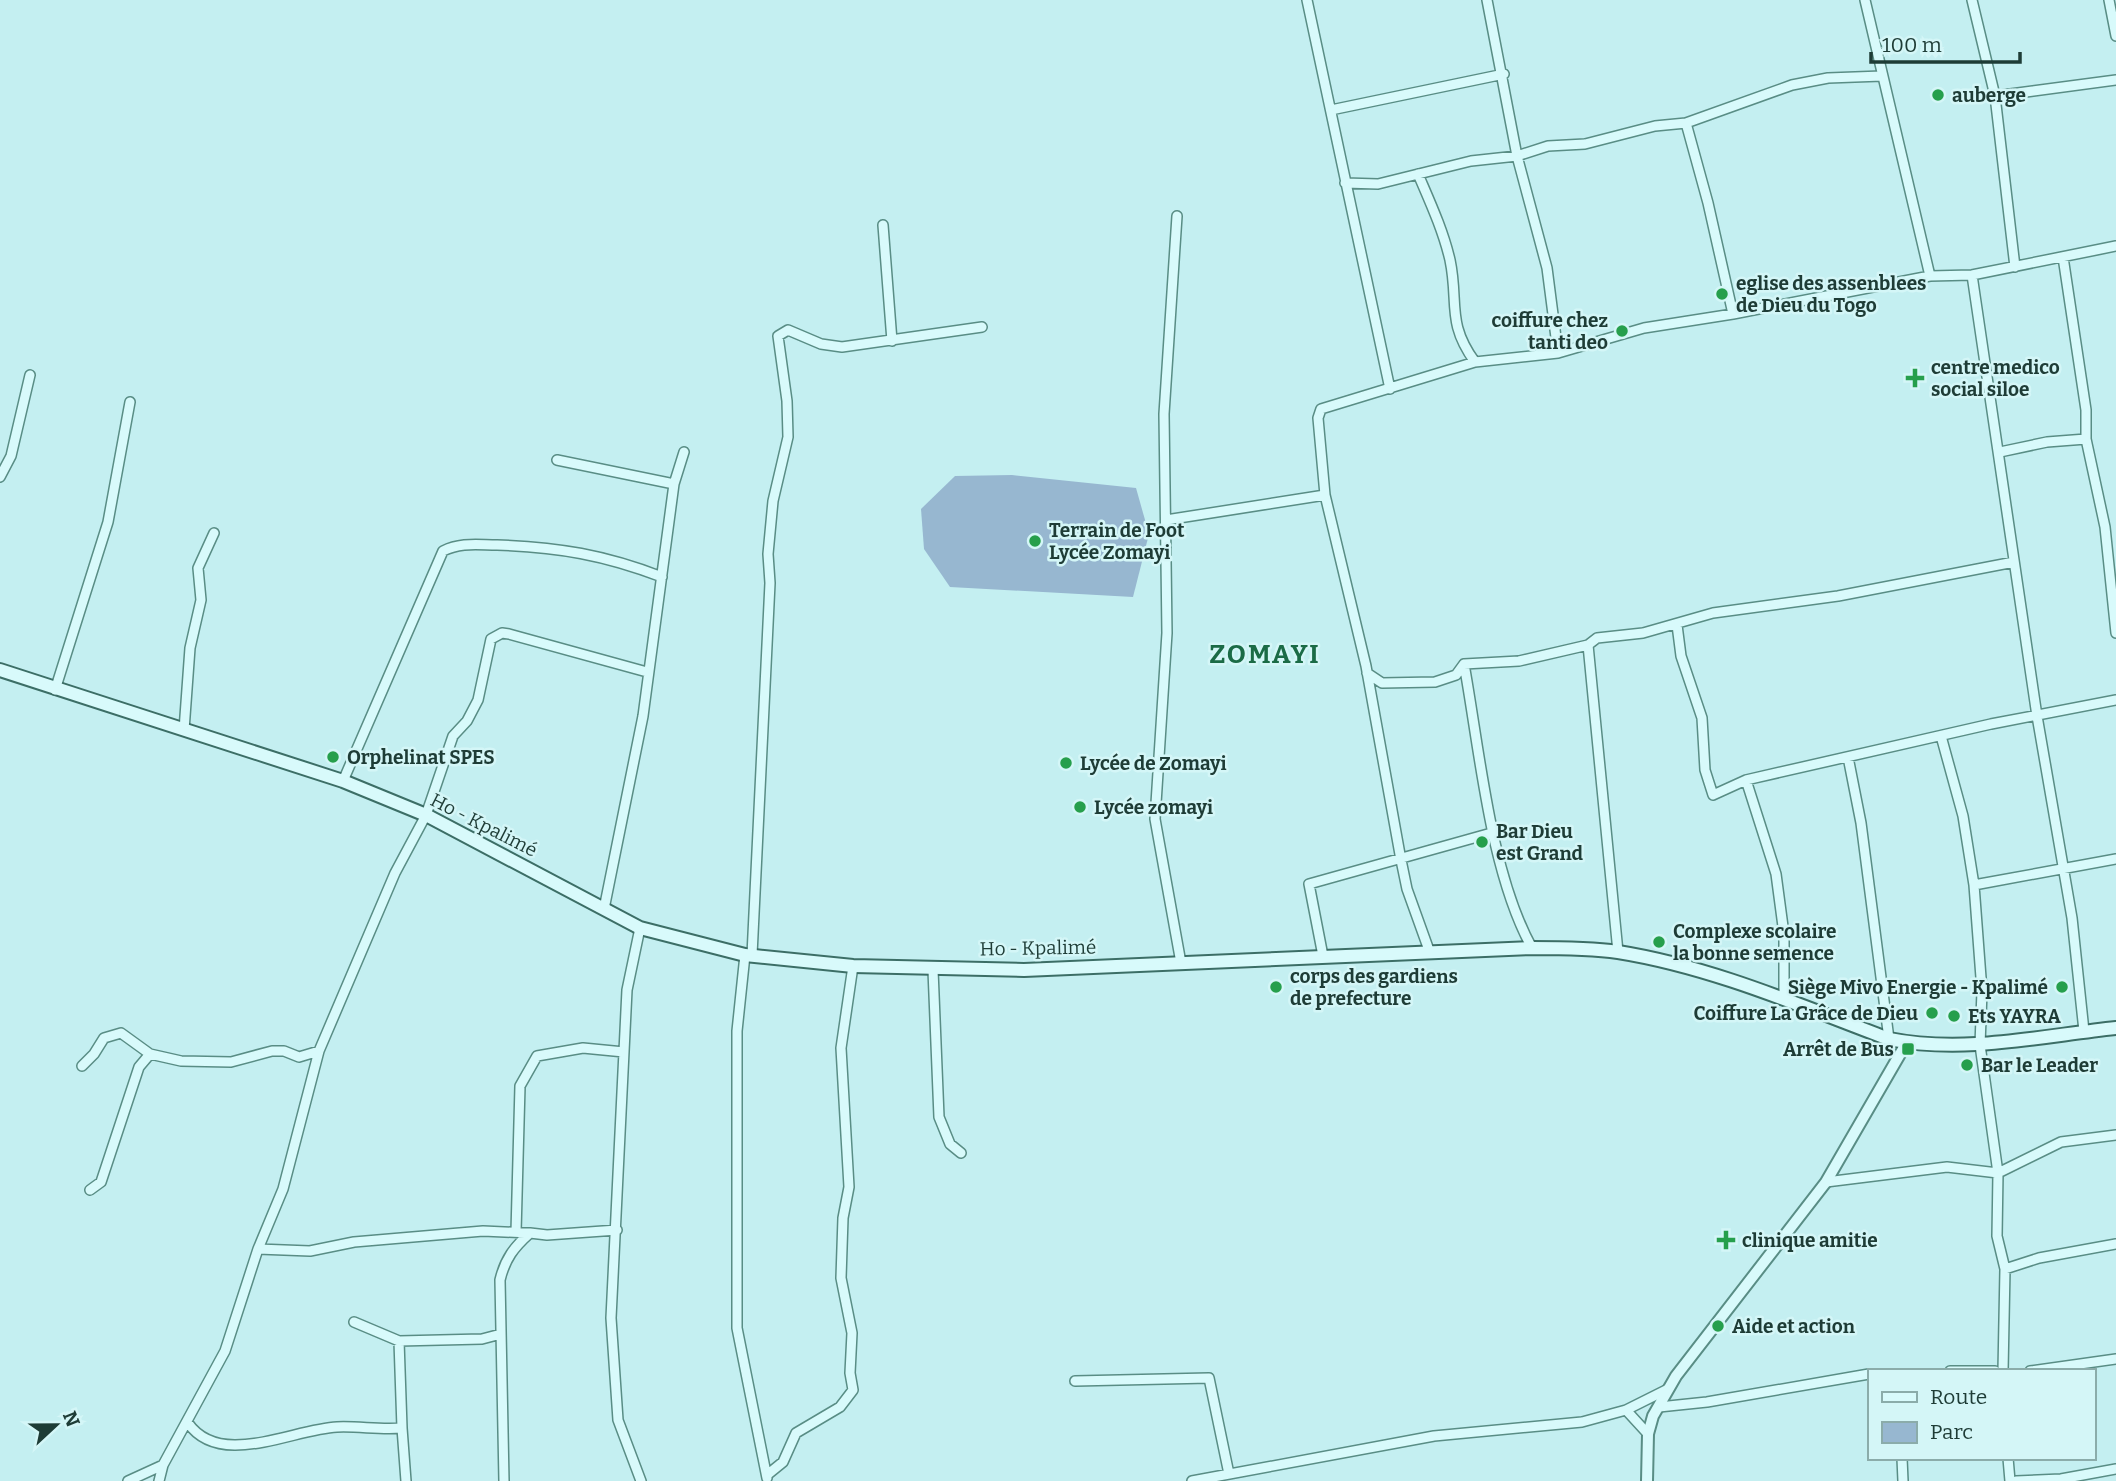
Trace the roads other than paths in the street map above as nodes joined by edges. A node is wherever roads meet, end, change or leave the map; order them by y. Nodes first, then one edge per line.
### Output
1 (1307, 0) edge
2 (1487, 0) edge
3 (1865, 0) edge
4 (1972, 0) edge
5 (2109, 0) edge
6 (2116, 36) edge
7 (1504, 74) junction
8 (1882, 76) junction
9 (2116, 80) edge
10 (1995, 96) junction
11 (1331, 110) junction
12 (1686, 123) junction
13 (1517, 156) junction
14 (1418, 174) junction
15 (1345, 183) junction
16 (1177, 216) dead end
17 (883, 225) dead end
18 (2116, 246) edge
19 (2063, 257) junction
20 (2015, 267) junction
21 (1930, 275) junction
22 (1972, 275) junction
23 (1733, 314) junction
24 (982, 327) dead end
25 (892, 341) junction
26 (1558, 353) junction
27 (1475, 362) junction
28 (30, 375) dead end
29 (1390, 389) junction
30 (130, 402) dead end
31 (2086, 439) junction
32 (684, 452) dead end
33 (2000, 452) junction
34 (557, 460) dead end
35 (0, 477) edge
36 (674, 484) junction
37 (1325, 495) junction
38 (1166, 520) junction
39 (214, 533) dead end
40 (2014, 562) junction
41 (662, 577) junction
42 (2114, 610) edge
43 (1677, 625) junction
44 (2116, 633) edge
45 (1588, 645) junction
46 (1464, 664) junction
47 (0, 670) edge
48 (647, 672) junction
49 (1367, 673) junction
50 (55, 690) junction
51 (2116, 700) edge
52 (2037, 716) junction
53 (184, 730) junction
54 (1941, 736) junction
55 (1848, 757) junction
56 (1746, 780) junction
57 (343, 781) junction
58 (426, 815) junction
59 (1495, 832) junction
60 (2116, 859) edge
61 (1401, 860) junction
62 (2063, 869) junction
63 (1974, 885) junction
64 (604, 909) junction
65 (640, 928) junction
66 (1532, 948) junction
67 (1618, 952) junction
68 (1430, 953) junction
69 (748, 955) junction
70 (1323, 956) junction
71 (1181, 963) junction
72 (853, 966) junction
73 (933, 970) junction
74 (1784, 999) junction
75 (2116, 1028) edge
76 (2084, 1031) junction
77 (1889, 1039) junction
78 (1906, 1042) junction
79 (1980, 1045) junction
80 (319, 1051) junction
81 (624, 1052) junction
82 (150, 1054) junction
83 (82, 1066) dead end
84 (2116, 1135) edge
85 (961, 1153) dead end
86 (1998, 1173) junction
87 (1826, 1182) junction
88 (90, 1190) dead end
89 (617, 1230) junction
90 (516, 1232) junction
91 (530, 1233) junction
92 (2116, 1244) edge
93 (258, 1249) junction
94 (2005, 1269) junction
95 (354, 1322) dead end
96 (501, 1334) junction
97 (399, 1341) junction
98 (2116, 1359) edge
99 (2003, 1369) edge
100 (2044, 1369) edge
101 (1868, 1374) edge
102 (1075, 1381) dead end
103 (1669, 1389) junction
104 (1659, 1407) junction
105 (1626, 1410) junction
106 (188, 1423) junction
107 (402, 1428) junction
108 (1648, 1434) junction
109 (1902, 1460) edge
110 (2008, 1460) edge
111 (163, 1465) junction
112 (2116, 1469) edge
113 (1229, 1474) junction
114 (768, 1478) edge
115 (128, 1481) edge
116 (159, 1481) edge
117 (406, 1481) edge
118 (503, 1481) edge
119 (641, 1481) edge
120 (1192, 1481) edge
121 (1647, 1481) edge
122 (1903, 1481) edge
123 (2010, 1481) edge
124 (2016, 1481) edge

1 - 11 street
2 - 7 street
3 - 8 street
4 - 10 street
5 - 6 street
7 - 11 street
7 - 13 street
8 - 12 street
8 - 21 street
9 - 10 street
10 - 20 street
11 - 15 street
12 - 13 street
12 - 23 street
13 - 14 street
13 - 26 street
14 - 15 street
14 - 27 street
15 - 29 street
16 - 38 street
17 - 25 street
18 - 19 street
19 - 20 street
19 - 31 street
20 - 22 street
21 - 22 street
21 - 23 street
22 - 33 street
23 - 26 street
24 - 25 street
25 - 69 street
26 - 27 street
27 - 29 street
28 - 35 street
29 - 37 street
30 - 50 street
31 - 33 street
31 - 42 street
32 - 36 street
33 - 40 street
34 - 36 street
36 - 41 street
37 - 38 street
37 - 49 street
38 - 71 street
39 - 53 street
40 - 43 street
40 - 52 street
41 - 48 street
41 - 57 street
42 - 44 street
43 - 45 street
43 - 56 street
45 - 46 street
45 - 67 street
46 - 49 street
46 - 59 street
47 - 50 main road, Ho - Kpalimé
48 - 58 street
48 - 64 street
49 - 61 street
50 - 53 main road, Ho - Kpalimé
51 - 52 street
52 - 54 street
52 - 62 street
53 - 57 main road, Ho - Kpalimé
54 - 55 street
54 - 63 street
55 - 56 street
55 - 77 street
56 - 74 street
57 - 58 main road, Ho - Kpalimé
58 - 64 main road, Ho - Kpalimé
58 - 80 street
59 - 61 street
59 - 66 street
60 - 62 street
61 - 68 street
61 - 70 street
62 - 63 street
62 - 76 street
63 - 79 street
64 - 65 main road, Ho - Kpalimé
65 - 69 main road, Ho - Kpalimé
65 - 81 street
66 - 67 main road, Ho - Kpalimé
66 - 68 main road, Ho - Kpalimé
67 - 74 main road, Ho - Kpalimé
68 - 70 main road, Ho - Kpalimé
69 - 72 main road, Ho - Kpalimé
69 - 114 street
70 - 71 main road, Ho - Kpalimé
71 - 73 main road, Ho - Kpalimé
72 - 73 main road, Ho - Kpalimé
72 - 114 street
73 - 85 street
74 - 77 main road, Ho - Kpalimé
75 - 76 main road, Ho - Kpalimé
76 - 79 main road, Ho - Kpalimé
77 - 78 main road, Ho - Kpalimé
78 - 79 main road, Ho - Kpalimé
78 - 87 street
79 - 86 street
80 - 82 street
80 - 93 street
81 - 89 street
81 - 90 street
82 - 83 street
82 - 88 street
84 - 86 street
86 - 87 street
86 - 94 street
87 - 103 street
89 - 91 street
89 - 119 street
90 - 91 street
90 - 93 street
91 - 96 street
92 - 94 street
93 - 106 street
94 - 99 street
95 - 97 street
96 - 97 street
96 - 118 street
97 - 107 street
98 - 100 street
101 - 104 street
102 - 113 street
103 - 104 street
103 - 105 street
104 - 108 street
105 - 108 street
105 - 113 street
106 - 107 street
106 - 111 street
107 - 117 street
108 - 121 street
109 - 122 street
110 - 123 street
111 - 115 street
111 - 116 street
112 - 124 street
113 - 120 street

